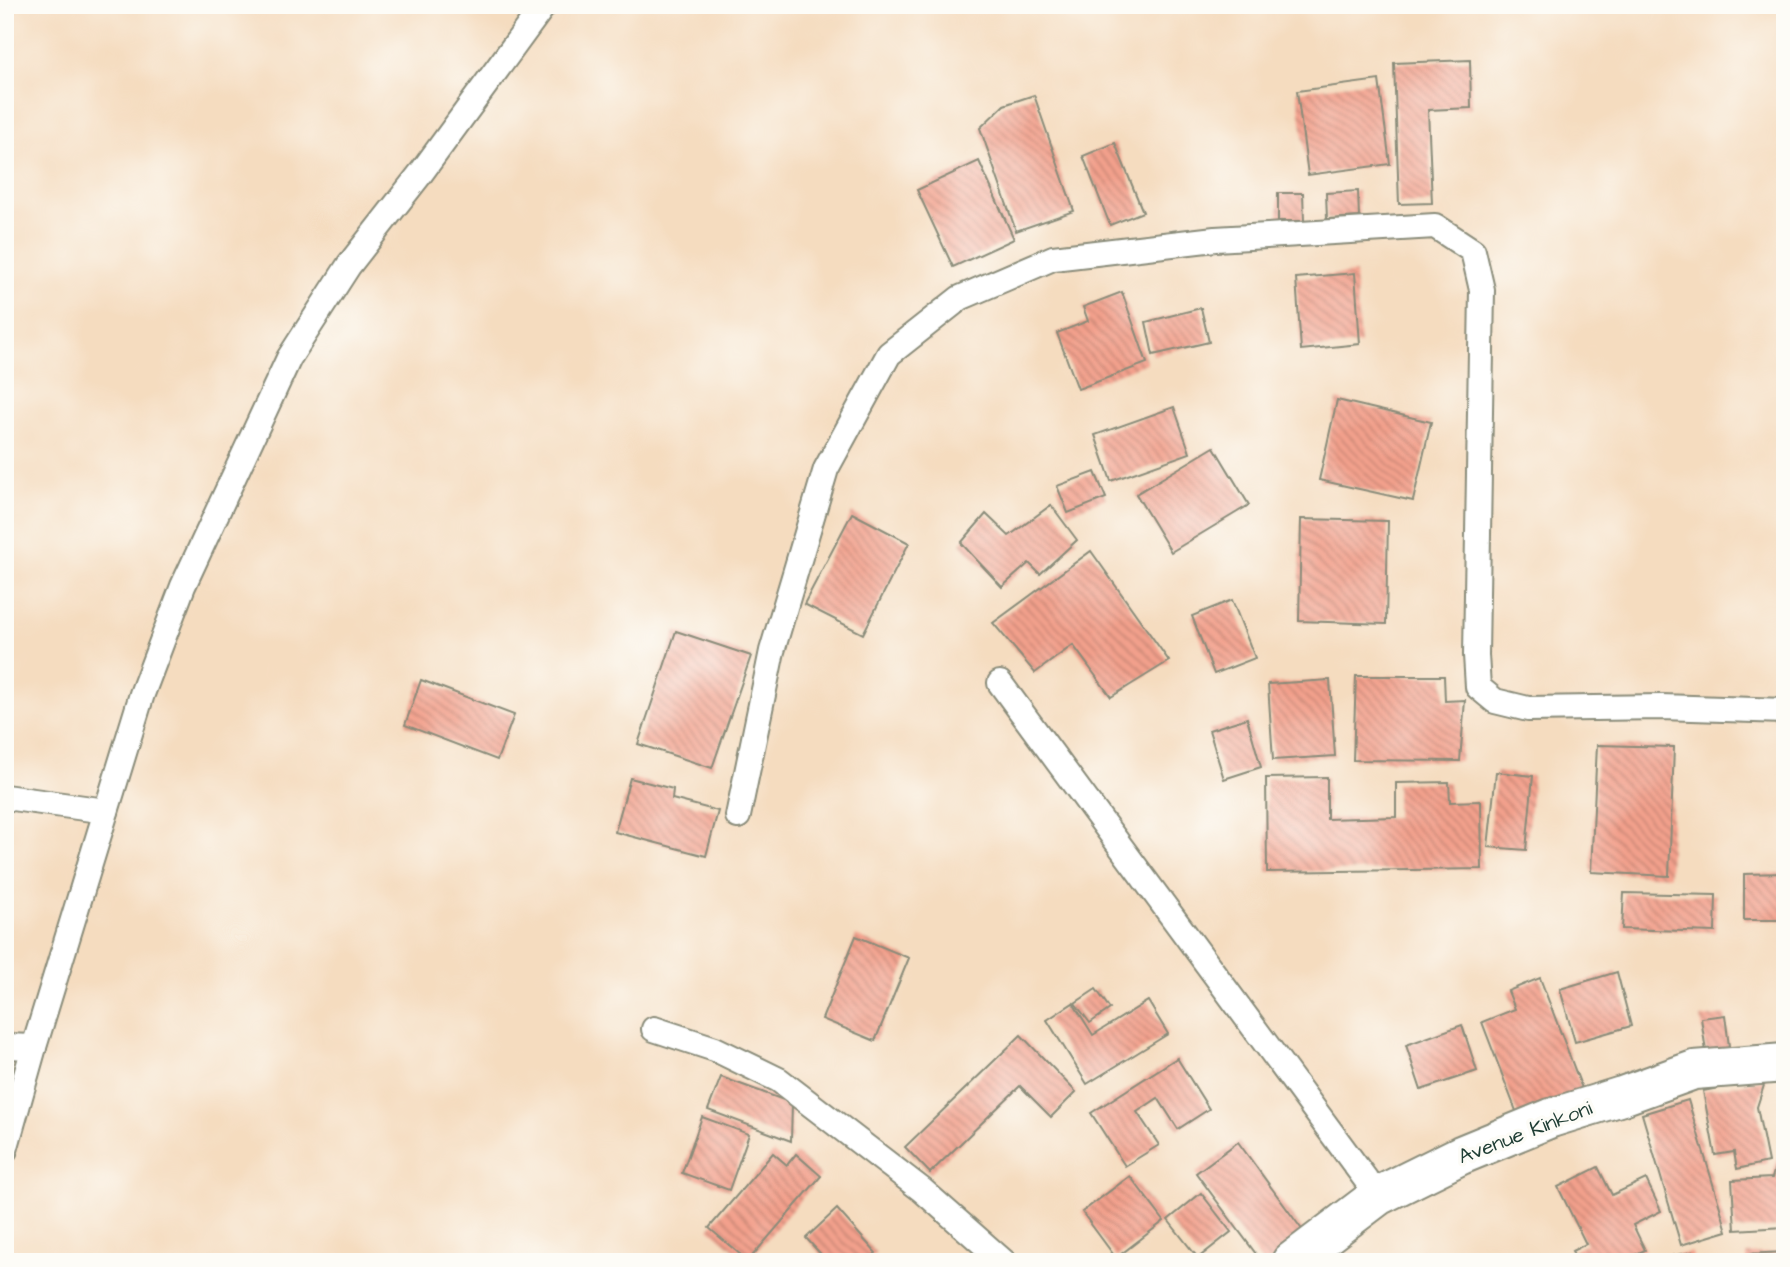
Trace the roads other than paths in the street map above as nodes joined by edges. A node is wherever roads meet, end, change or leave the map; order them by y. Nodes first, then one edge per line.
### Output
1 (544, 5) edge
2 (1000, 683) dead end
3 (1785, 711) edge
4 (5, 797) edge
5 (106, 811) junction
6 (738, 816) dead end
7 (654, 1029) dead end
8 (5, 1046) edge
9 (34, 1047) junction
10 (1785, 1063) edge
11 (5, 1150) edge
12 (1378, 1196) junction
13 (1004, 1262) edge
14 (1291, 1262) edge

1 - 5 lane
2 - 12 lane
3 - 6 lane
4 - 5 lane
5 - 9 lane
7 - 13 lane
8 - 9 lane
9 - 11 lane
10 - 12 street, Avenue Kinkoni
12 - 14 street, Avenue Kinkoni

